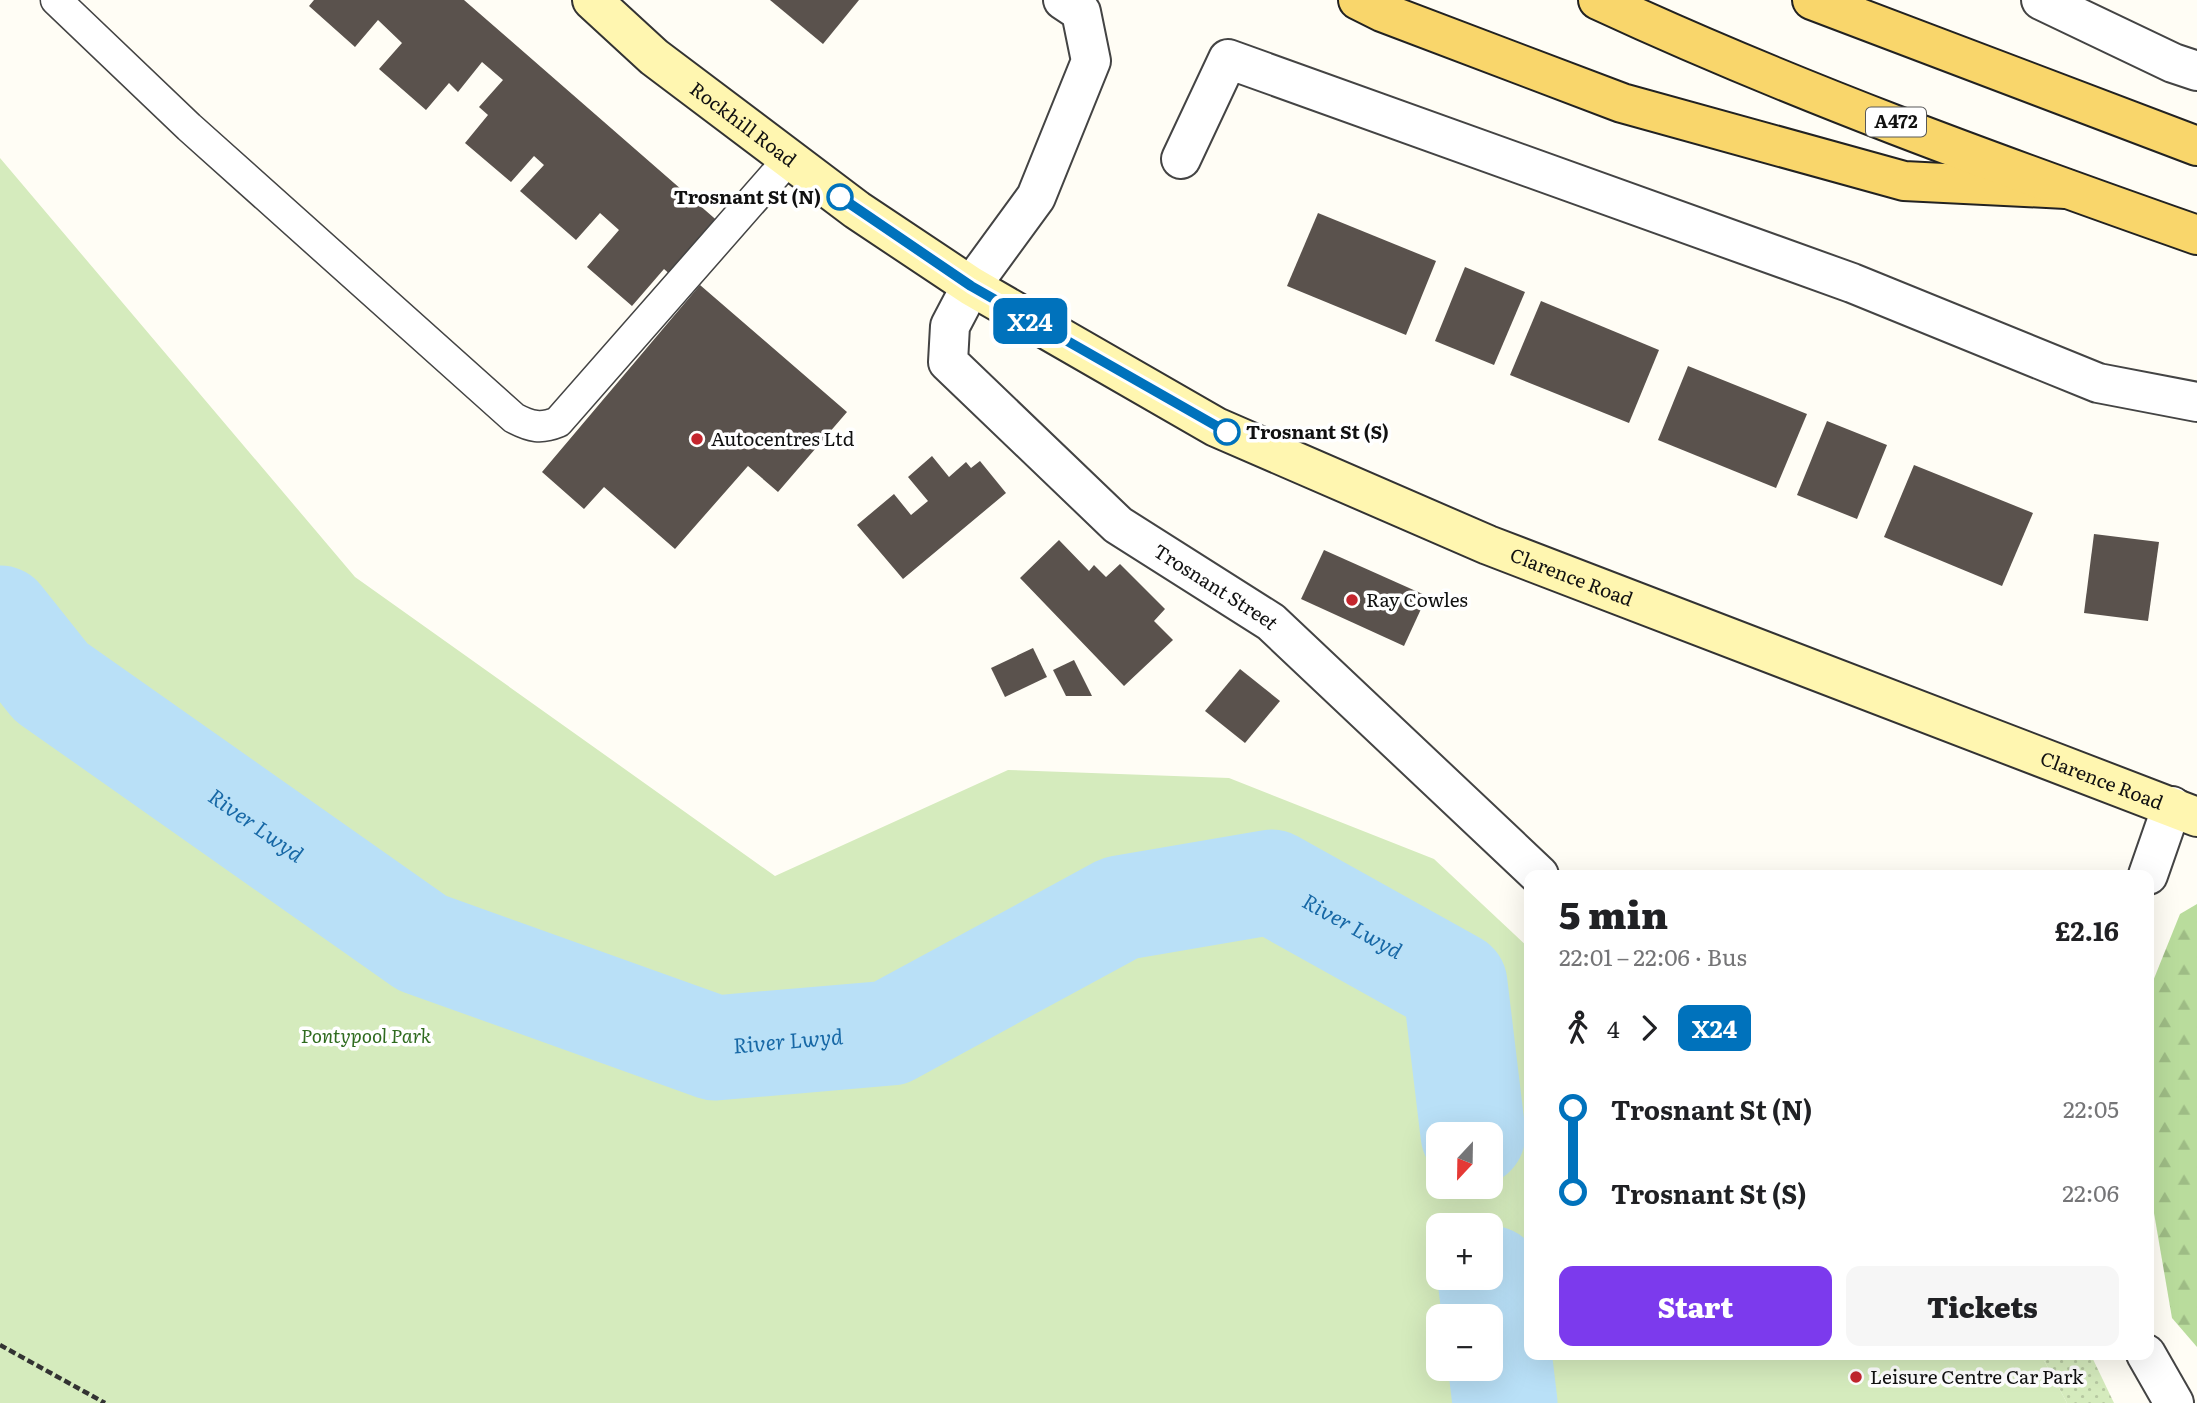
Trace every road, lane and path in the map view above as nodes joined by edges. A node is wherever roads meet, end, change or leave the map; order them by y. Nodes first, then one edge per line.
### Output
1 (56, 0) edge
2 (592, 0) edge
3 (1063, 0) edge
4 (1358, 0) edge
5 (1598, 0) edge
6 (1812, 0) edge
7 (2041, 0) edge
8 (2197, 71) edge
9 (2197, 146) edge
10 (1181, 159) dead end
11 (788, 160) junction
12 (2066, 189) junction
13 (2197, 235) edge
14 (971, 286) junction
15 (2197, 402) edge
16 (2185, 812) edge
17 (1534, 870) edge
18 (2151, 870) edge
19 (0, 1345) edge
20 (2149, 1360) edge
21 (105, 1403) edge
22 (2174, 1403) edge

1 - 11 lane
2 - 11 street, Rockhill Road
3 - 14 street, Trosnant Street
4 - 12 main road
5 - 12 main road, A472
6 - 9 main road
7 - 8 street
10 - 15 street
11 - 14 street, Rockhill Road
12 - 13 main road, A472
14 - 16 street, Clarence Road
14 - 17 street, Trosnant Street
16 - 18 street
19 - 21 path
20 - 22 street

